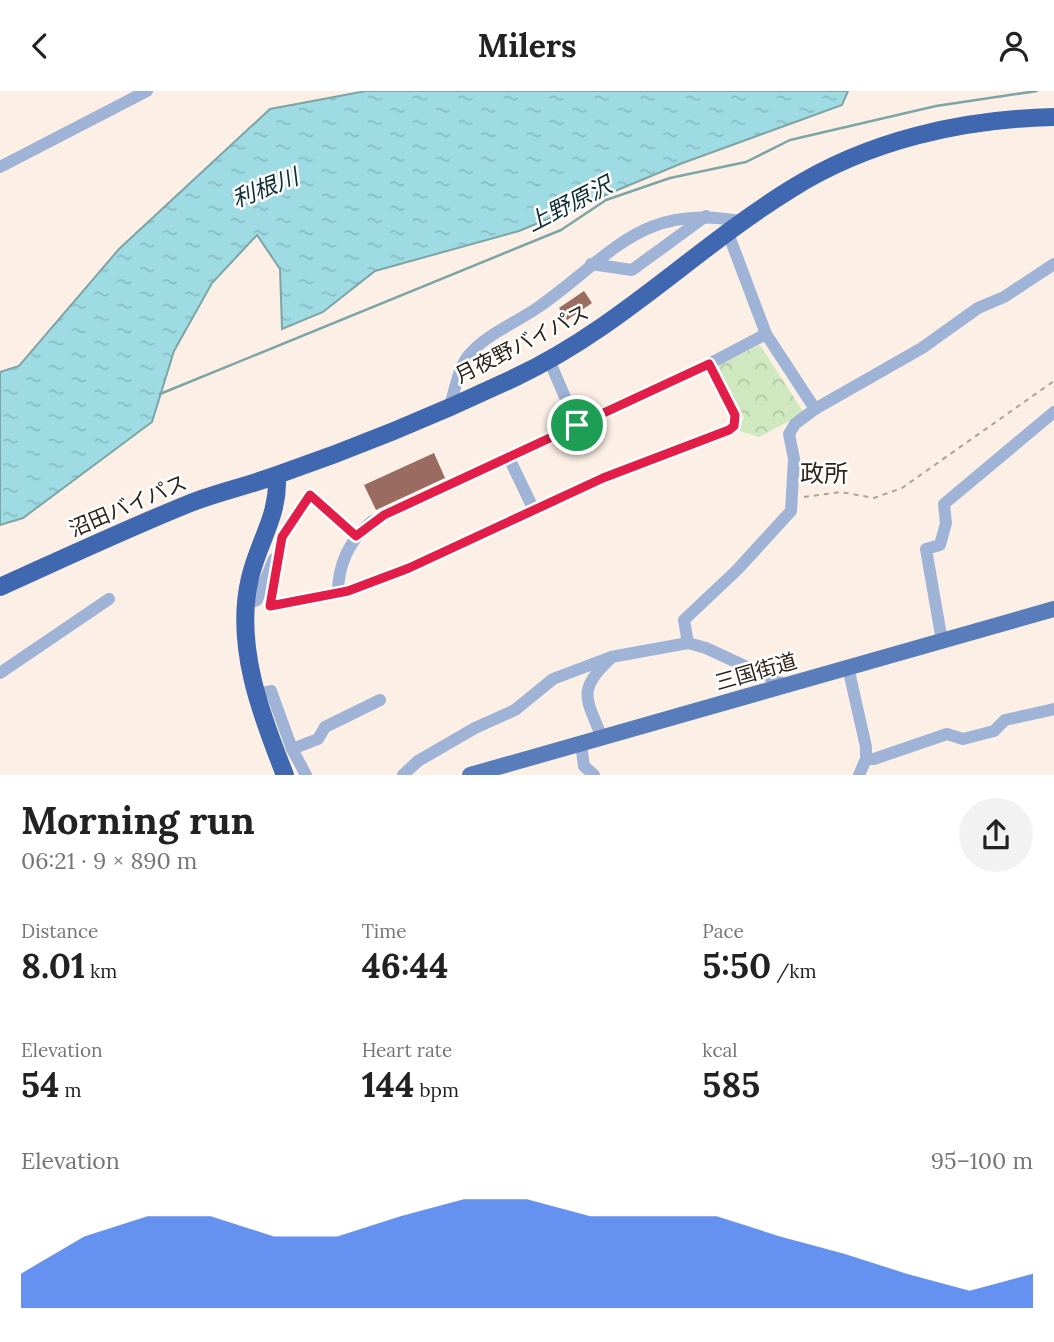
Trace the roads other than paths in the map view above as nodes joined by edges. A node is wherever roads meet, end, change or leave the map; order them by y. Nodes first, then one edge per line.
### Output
1 (147, 91) edge
2 (1054, 117) edge
3 (0, 167) edge
4 (706, 216) junction
5 (744, 222) junction
6 (728, 233) junction
7 (591, 264) junction
8 (1054, 264) edge
9 (766, 334) junction
10 (549, 360) junction
11 (709, 364) junction
12 (450, 406) junction
13 (815, 409) junction
14 (1054, 412) edge
15 (577, 425) junction
16 (508, 456) junction
17 (277, 476) junction
18 (534, 510) junction
19 (356, 536) junction
20 (280, 548) junction
21 (0, 587) edge
22 (338, 593) junction
23 (109, 600) dead end
24 (246, 604) junction
25 (1054, 609) edge
26 (942, 641) junction
27 (688, 643) junction
28 (611, 657) junction
29 (848, 667) junction
30 (0, 673) edge
31 (786, 685) junction
32 (257, 694) junction
33 (380, 700) dead end
34 (1054, 709) edge
35 (602, 738) junction
36 (581, 744) junction
37 (292, 749) junction
38 (866, 759) junction
39 (285, 775) edge
40 (306, 775) edge
41 (403, 775) edge
42 (470, 775) edge
43 (594, 775) edge
44 (859, 775) edge

1 - 3 street
2 - 5 highway, 月夜野バイパス
4 - 5 street
4 - 7 street
4 - 7 street
5 - 6 highway, 月夜野バイパス
6 - 9 street
6 - 10 highway, 月夜野バイパス
7 - 12 street
8 - 13 street
9 - 11 street
9 - 13 street
10 - 12 highway, 月夜野バイパス
10 - 15 street
11 - 15 street
11 - 18 street
12 - 17 highway, 月夜野バイパス
13 - 27 street
14 - 26 street
15 - 16 street
16 - 18 street
16 - 19 street
17 - 21 highway, 沼田バイパス
17 - 24 highway
18 - 22 street
19 - 20 street
19 - 22 street
20 - 22 street
20 - 24 street
23 - 30 street
24 - 32 highway
25 - 26 main road, 三国街道
26 - 29 main road, 三国街道
27 - 28 street
27 - 31 street
28 - 35 street
28 - 41 street
29 - 31 main road, 三国街道
29 - 38 street
31 - 35 main road, 三国街道
32 - 37 street
32 - 39 highway
33 - 37 street
34 - 38 street
35 - 36 main road, 三国街道
36 - 42 main road, 三国街道
36 - 43 street
37 - 40 street
38 - 44 street

